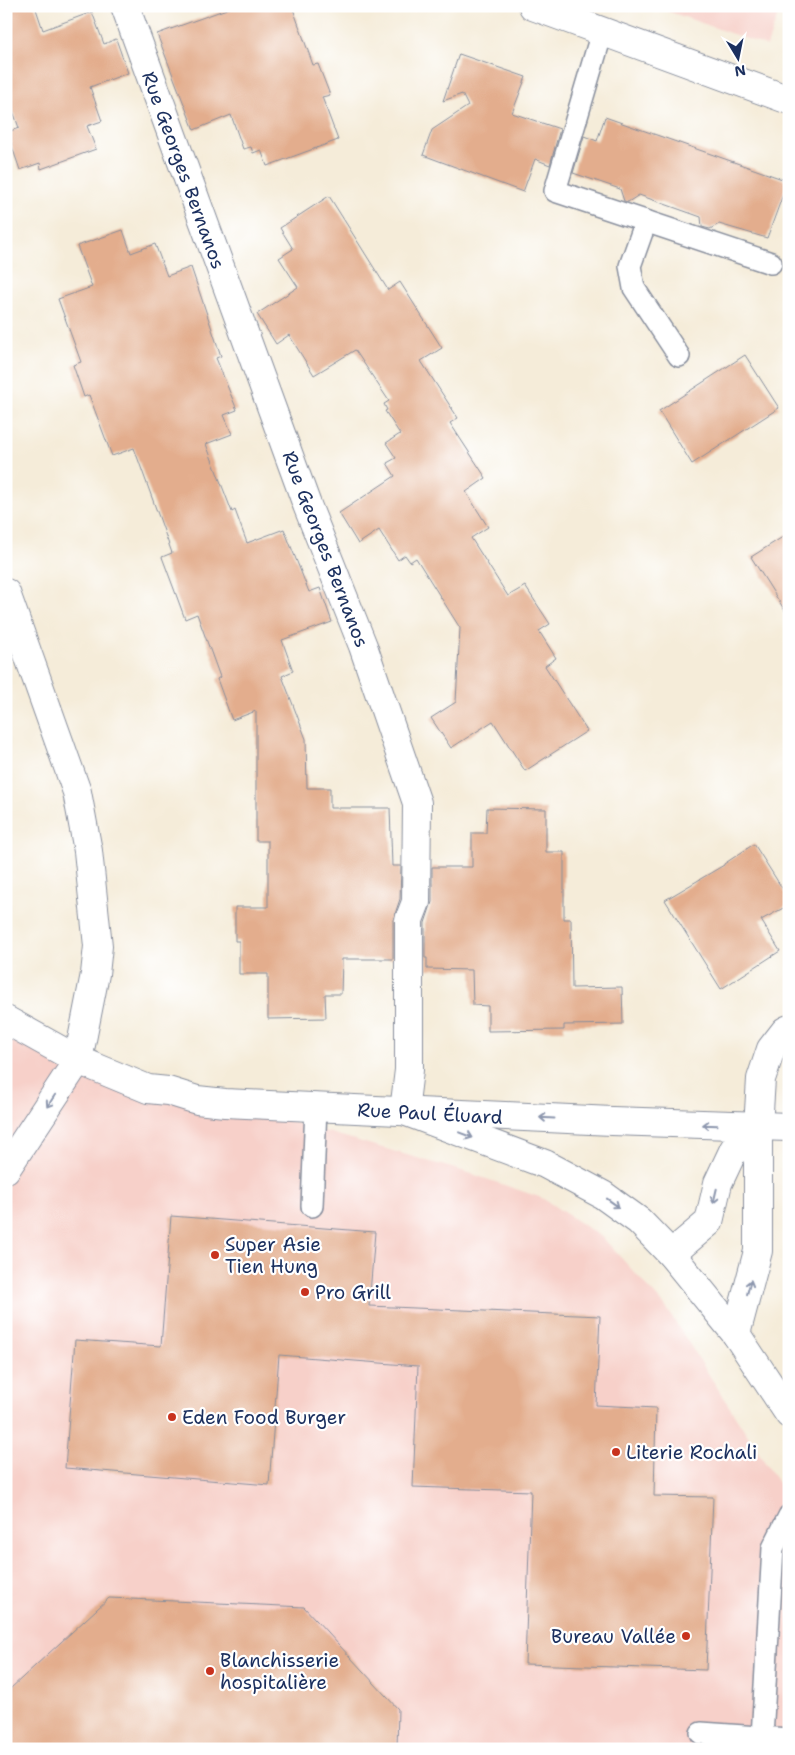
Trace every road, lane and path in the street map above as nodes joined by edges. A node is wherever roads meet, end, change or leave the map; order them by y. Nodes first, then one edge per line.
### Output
1 (125, 6) edge
2 (533, 6) edge
3 (602, 32) junction
4 (789, 100) edge
5 (646, 221) junction
6 (771, 263) dead end
7 (679, 356) dead end
8 (6, 593) edge
9 (6, 1020) edge
10 (789, 1029) edge
11 (78, 1060) junction
12 (316, 1107) junction
13 (404, 1111) junction
14 (758, 1127) junction
15 (789, 1127) edge
16 (6, 1169) edge
17 (312, 1206) dead end
18 (671, 1254) junction
19 (736, 1334) junction
20 (789, 1414) edge
21 (789, 1516) edge
22 (701, 1733) dead end
23 (762, 1737) junction
24 (789, 1739) edge

1 - 13 street, Rue Georges Bernanos
2 - 3 street
3 - 4 street
3 - 5 lane
5 - 6 lane
5 - 7 lane
8 - 11 street
9 - 11 street, Rue Paul Éluard
10 - 14 street
11 - 12 street, Rue Paul Éluard
11 -> 16 street
12 - 13 street, Rue Paul Éluard
12 - 17 lane
14 -> 13 street, Rue Paul Éluard
13 -> 18 street
14 - 15 street, Rue Paul Éluard
14 -> 18 street
19 -> 14 street
18 - 19 street
19 - 20 street
21 - 23 lane
22 - 23 lane
23 - 24 lane

